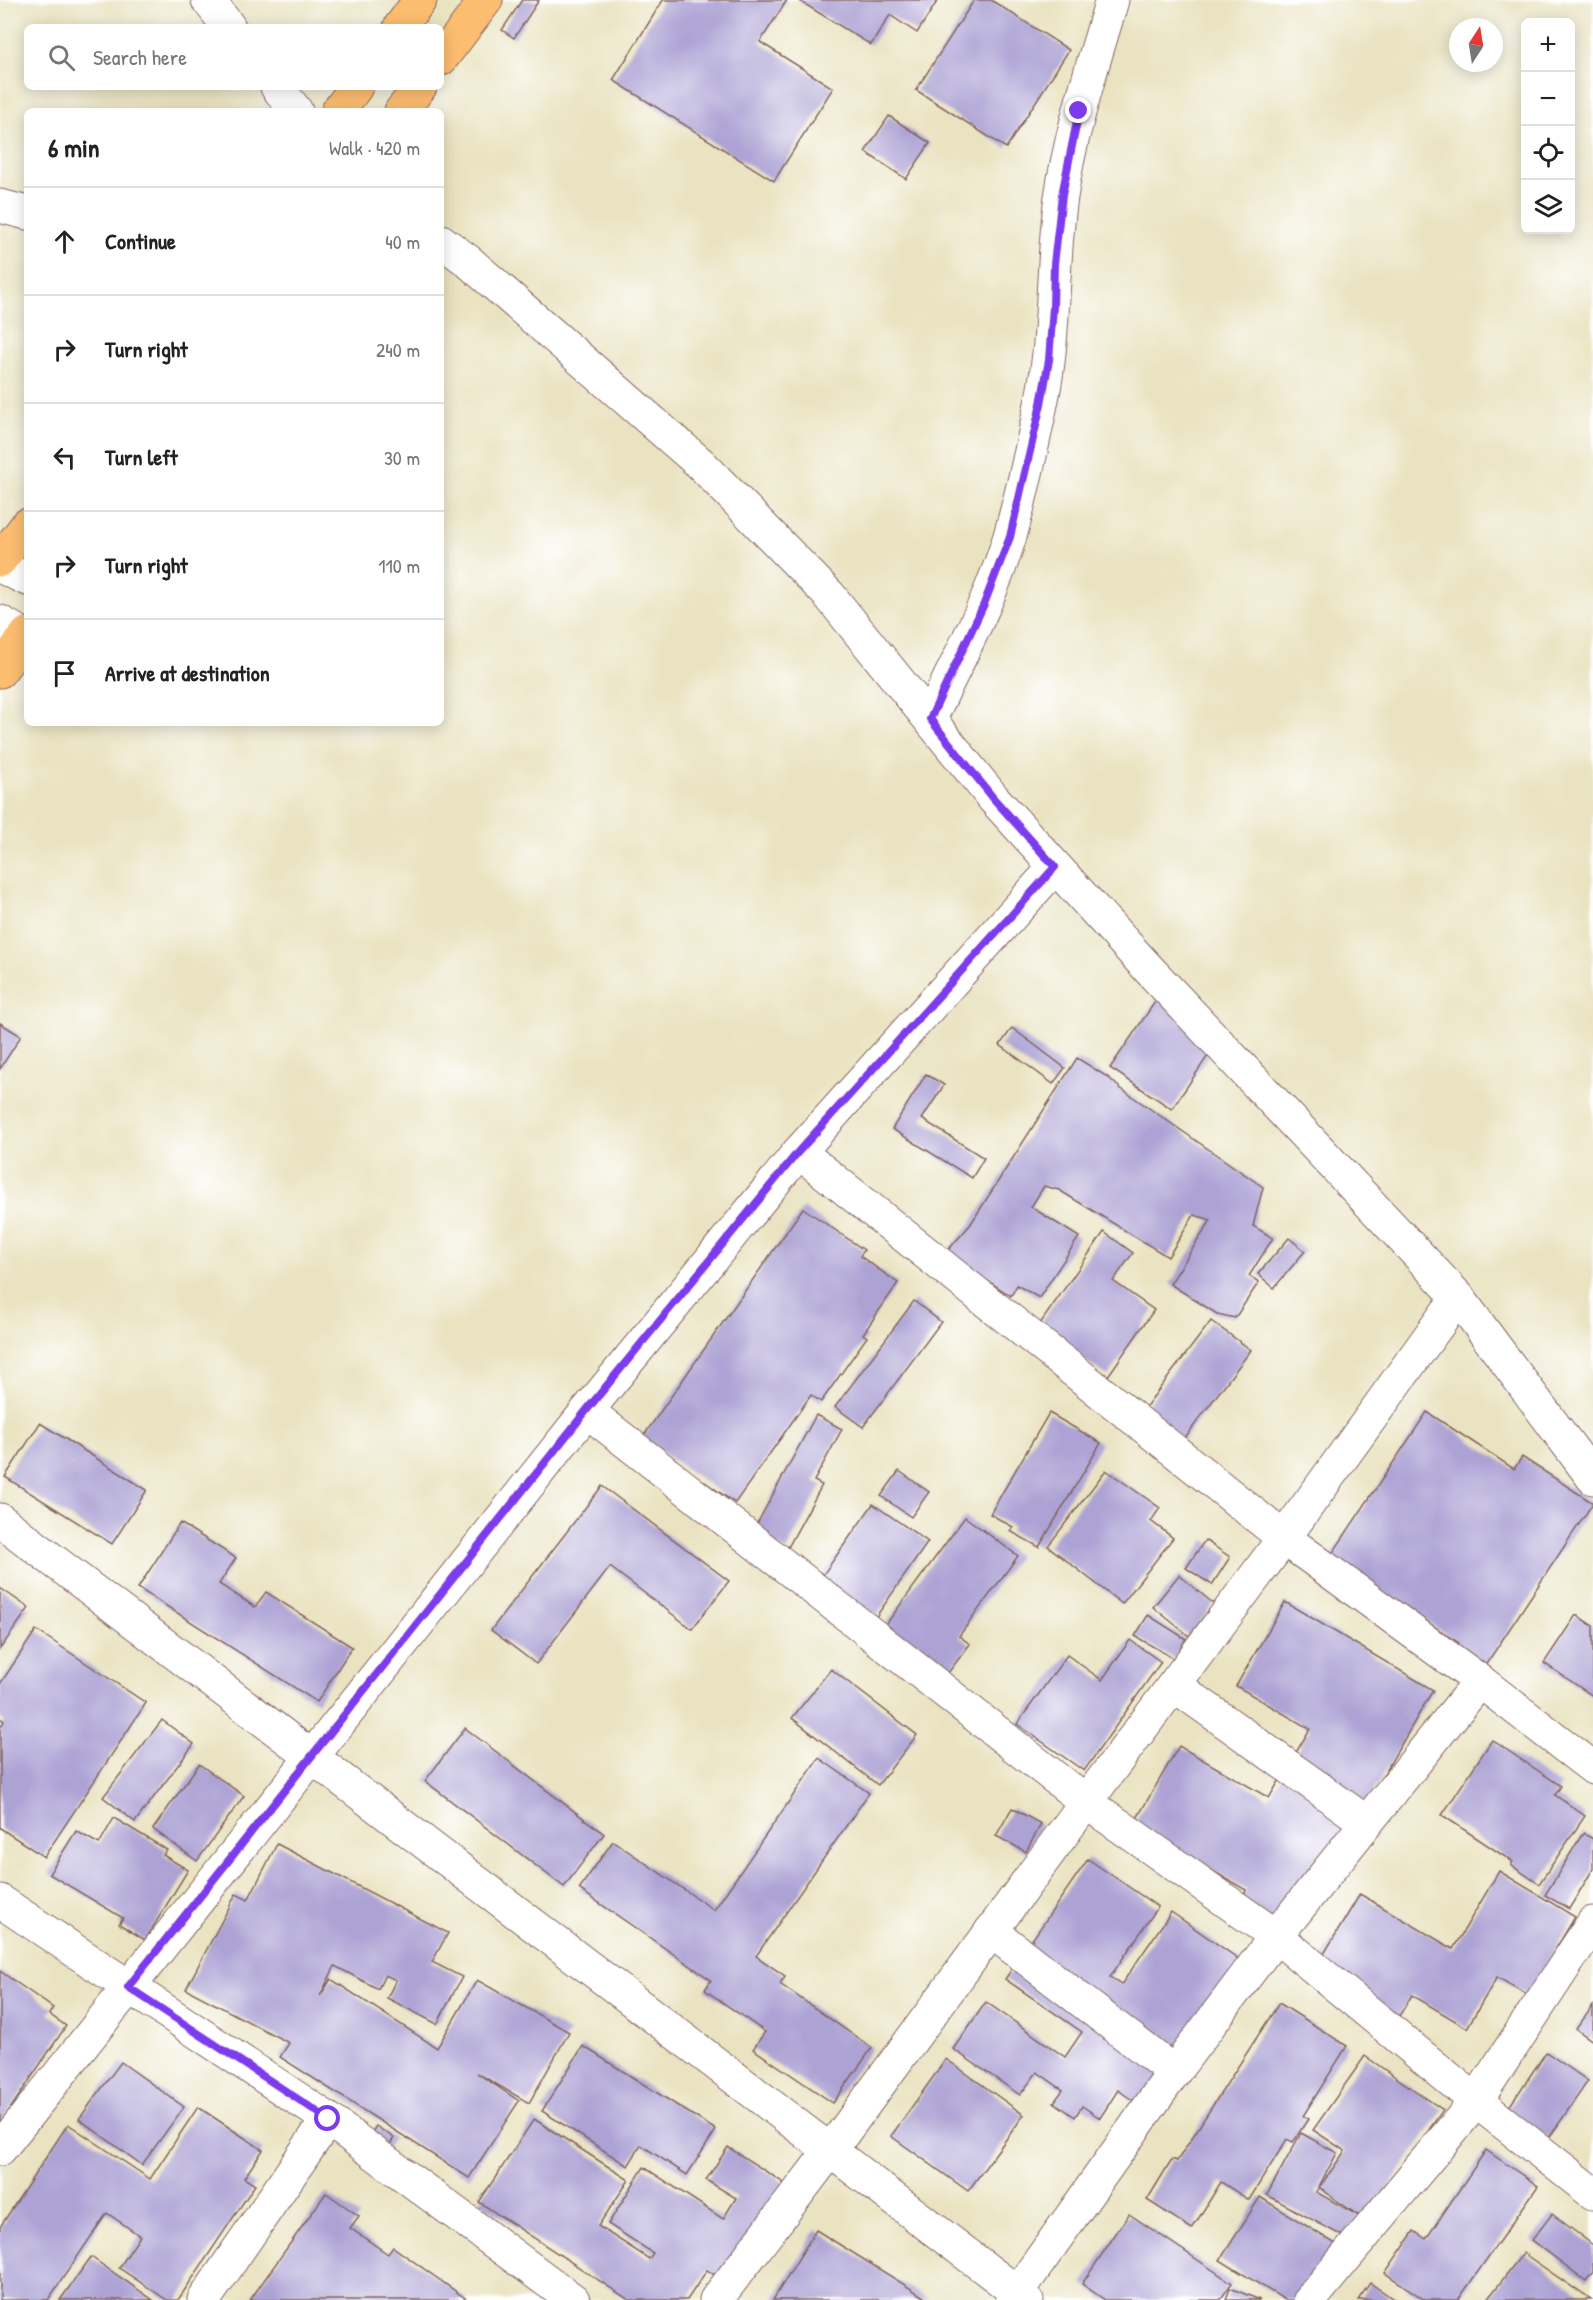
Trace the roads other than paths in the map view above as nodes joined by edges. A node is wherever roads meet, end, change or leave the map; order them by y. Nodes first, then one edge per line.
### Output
1 (208, 0) edge
2 (420, 0) edge
3 (486, 0) edge
4 (1112, 0) edge
5 (228, 24) edge
6 (402, 24) edge
7 (444, 55) edge
8 (279, 90) edge
9 (354, 90) edge
10 (418, 90) edge
11 (294, 108) edge
12 (340, 108) edge
13 (403, 108) edge
14 (0, 206) edge
15 (24, 212) edge
16 (444, 243) edge
17 (24, 529) edge
18 (0, 560) edge
19 (0, 566) edge
20 (24, 578) edge
21 (17, 631) edge
22 (0, 671) edge
23 (930, 719) junction
24 (1055, 867) junction
25 (798, 1152) junction
26 (1458, 1297) junction
27 (586, 1411) junction
28 (1593, 1478) edge
29 (0, 1520) edge
30 (1284, 1538) junction
31 (1480, 1681) junction
32 (1174, 1685) junction
33 (312, 1758) junction
34 (1593, 1768) edge
35 (1086, 1802) junction
36 (1366, 1822) junction
37 (0, 1901) edge
38 (1593, 1923) edge
39 (991, 1931) junction
40 (1276, 1936) junction
41 (128, 1987) junction
42 (1174, 2072) junction
43 (1476, 2101) junction
44 (328, 2119) junction
45 (0, 2149) edge
46 (830, 2151) junction
47 (1593, 2193) edge
48 (1019, 2298) edge
49 (204, 2300) edge
50 (573, 2300) edge
51 (716, 2300) edge
52 (1310, 2300) edge

1 - 5 street
2 - 6 main road
3 - 7 main road
4 - 23 street
8 - 11 street
9 - 12 main road
10 - 13 main road
14 - 15 street
16 - 23 street
17 - 18 main road
19 - 20 street
21 - 22 main road
23 - 24 street
24 - 25 street
24 - 26 street
25 - 27 street
25 - 30 street
26 - 28 street
26 - 30 street
27 - 33 street
27 - 35 street
29 - 33 street
30 - 31 street
30 - 32 street
31 - 34 street
31 - 36 street
32 - 35 street
32 - 36 street
33 - 41 street
33 - 46 street
35 - 39 street
35 - 40 street
36 - 40 street
37 - 41 street
38 - 43 street
39 - 42 street
39 - 46 street
40 - 42 street
40 - 43 street
41 - 44 street
41 - 45 street
42 - 48 street
43 - 47 street
43 - 52 street
44 - 49 street
44 - 50 street
46 - 48 street
46 - 51 street

